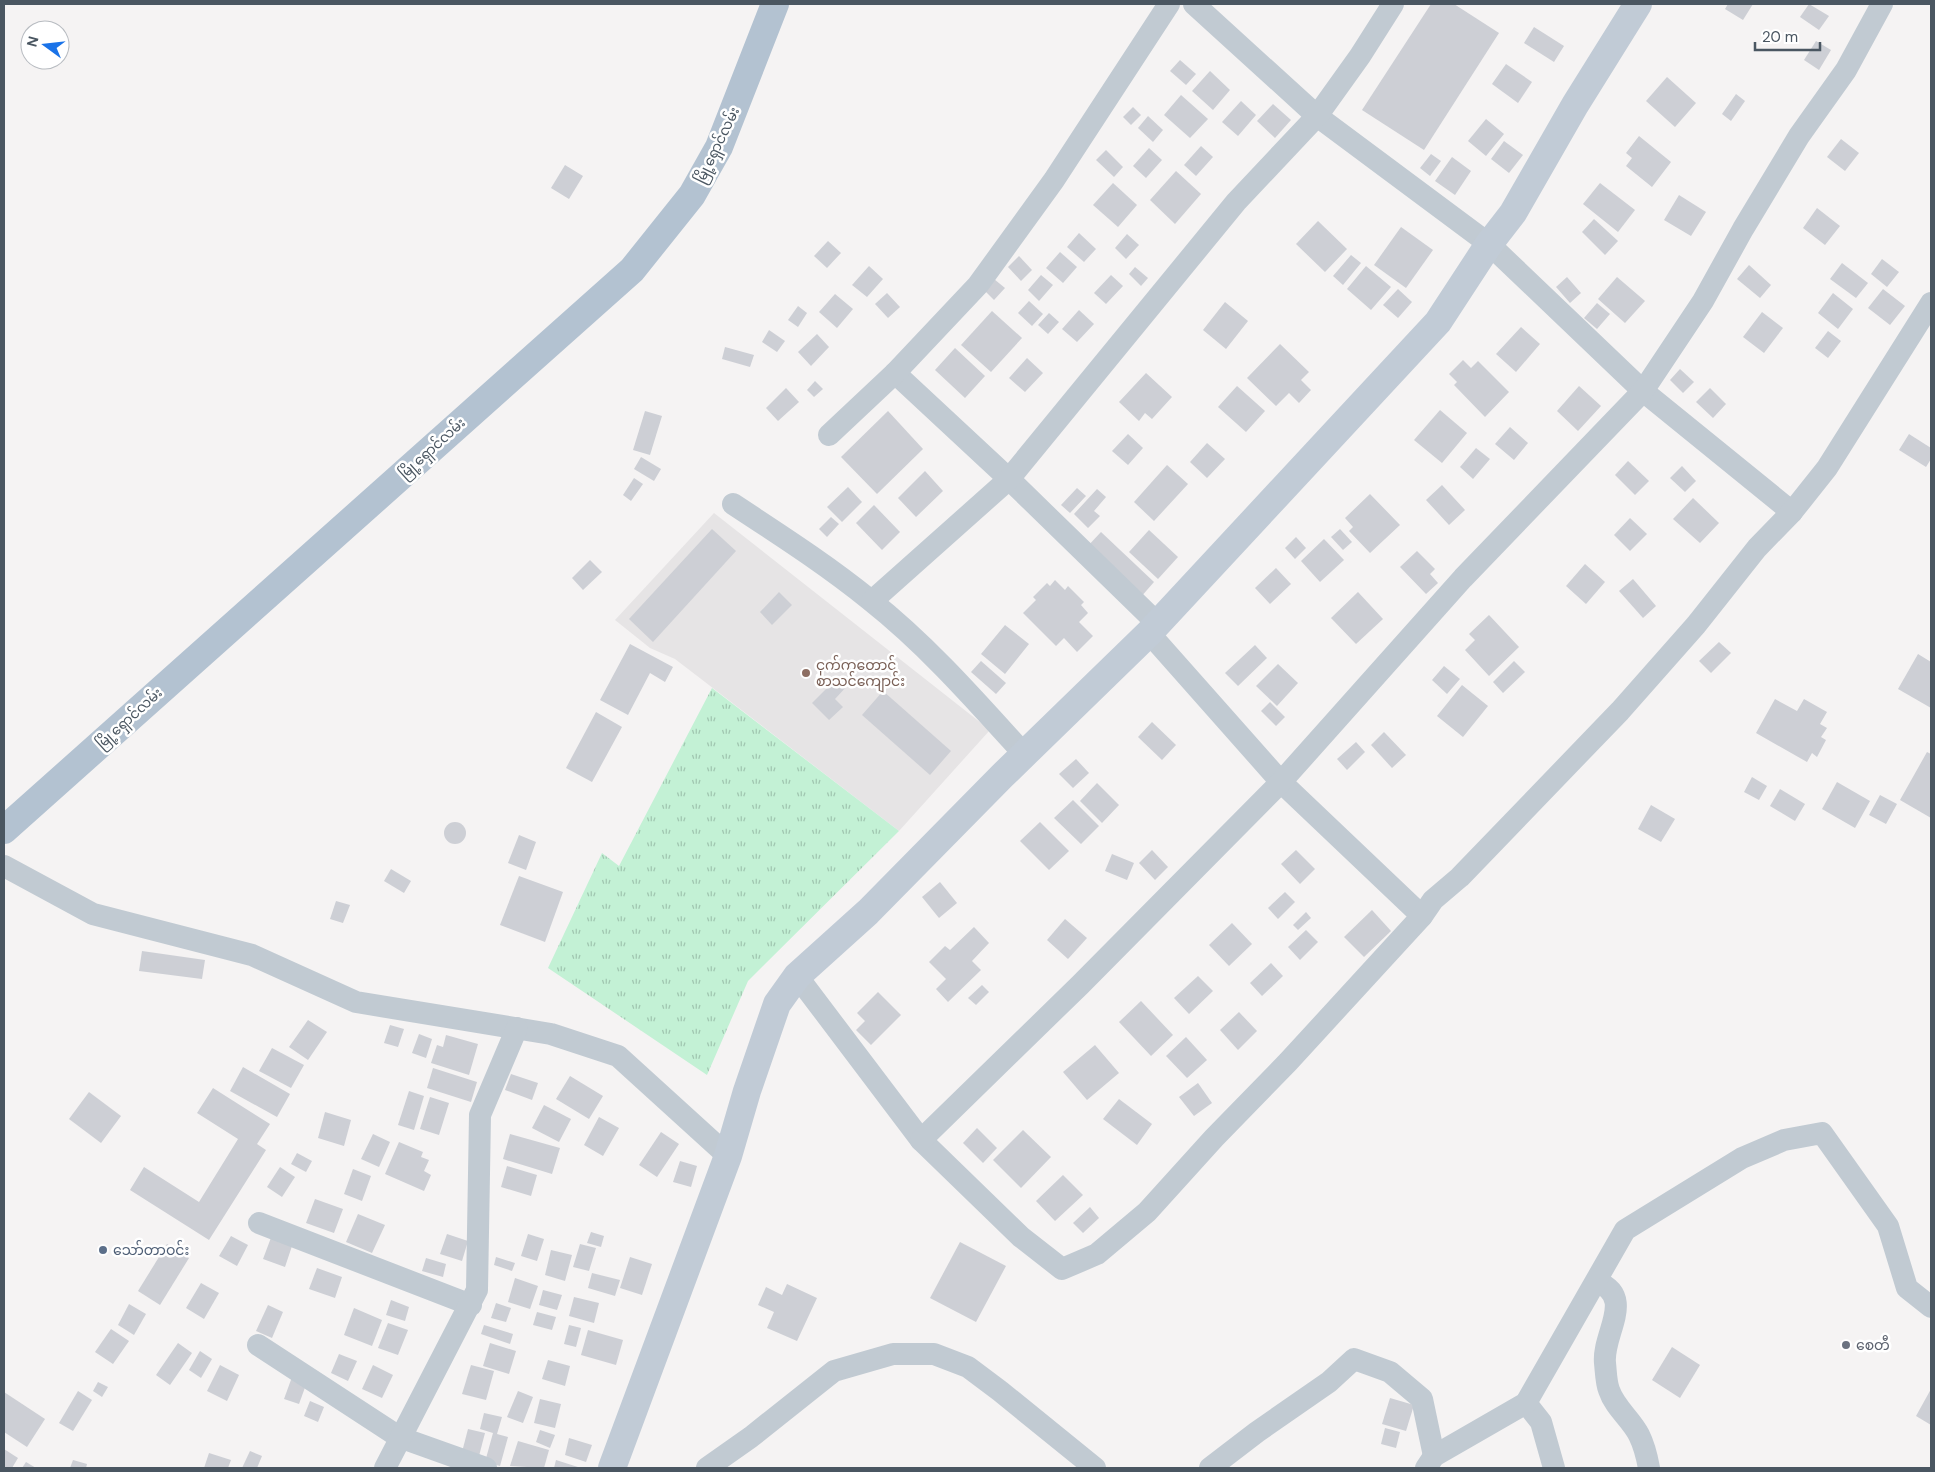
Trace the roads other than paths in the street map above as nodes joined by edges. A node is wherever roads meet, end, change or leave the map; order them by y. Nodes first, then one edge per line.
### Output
1 (775, 4) edge
2 (1169, 4) edge
3 (1194, 4) edge
4 (1393, 4) edge
5 (1638, 4) edge
6 (1882, 4) edge
7 (1316, 116) junction
8 (1489, 244) junction
9 (1931, 303) edge
10 (895, 373) junction
11 (1643, 391) junction
12 (829, 435) dead end
13 (1009, 479) junction
14 (733, 504) dead end
15 (1792, 512) junction
16 (872, 601) junction
17 (1153, 628) junction
18 (1024, 754) junction
19 (1281, 782) junction
20 (4, 830) edge
21 (4, 866) edge
22 (1422, 916) junction
23 (797, 976) junction
24 (517, 1028) junction
25 (921, 1140) junction
26 (728, 1156) junction
27 (259, 1222) dead end
28 (1597, 1282) junction
29 (471, 1305) junction
30 (1931, 1307) edge
31 (258, 1345) dead end
32 (1526, 1403) junction
33 (399, 1438) junction
34 (1430, 1462) edge
35 (462, 1465) edge
36 (385, 1468) edge
37 (486, 1468) edge
38 (612, 1468) edge
39 (707, 1468) edge
40 (1095, 1468) edge
41 (1210, 1468) edge
42 (1554, 1468) edge
43 (1650, 1468) edge

1 - 20 main road, မြို့ရှောင်လမ်း
2 - 10 street
3 - 7 street
4 - 7 street
5 - 8 main road
6 - 11 street
7 - 8 street
7 - 13 street
8 - 11 street
8 - 17 main road
9 - 15 street
10 - 12 street
10 - 13 street
11 - 15 street
11 - 19 street
13 - 16 street
13 - 17 street
14 - 16 street
15 - 22 street
16 - 18 street
17 - 18 main road
17 - 19 street
18 - 23 main road
19 - 22 street
19 - 25 street
21 - 24 street
22 - 25 street
23 - 25 street
23 - 26 main road
24 - 26 street
24 - 29 street
26 - 38 main road
27 - 29 street
28 - 30 street
28 - 32 street
28 - 43 street
29 - 33 street
31 - 33 street
32 - 34 street
32 - 42 street
33 - 35 street
33 - 36 street
34 - 41 street
35 - 37 street
39 - 40 street

